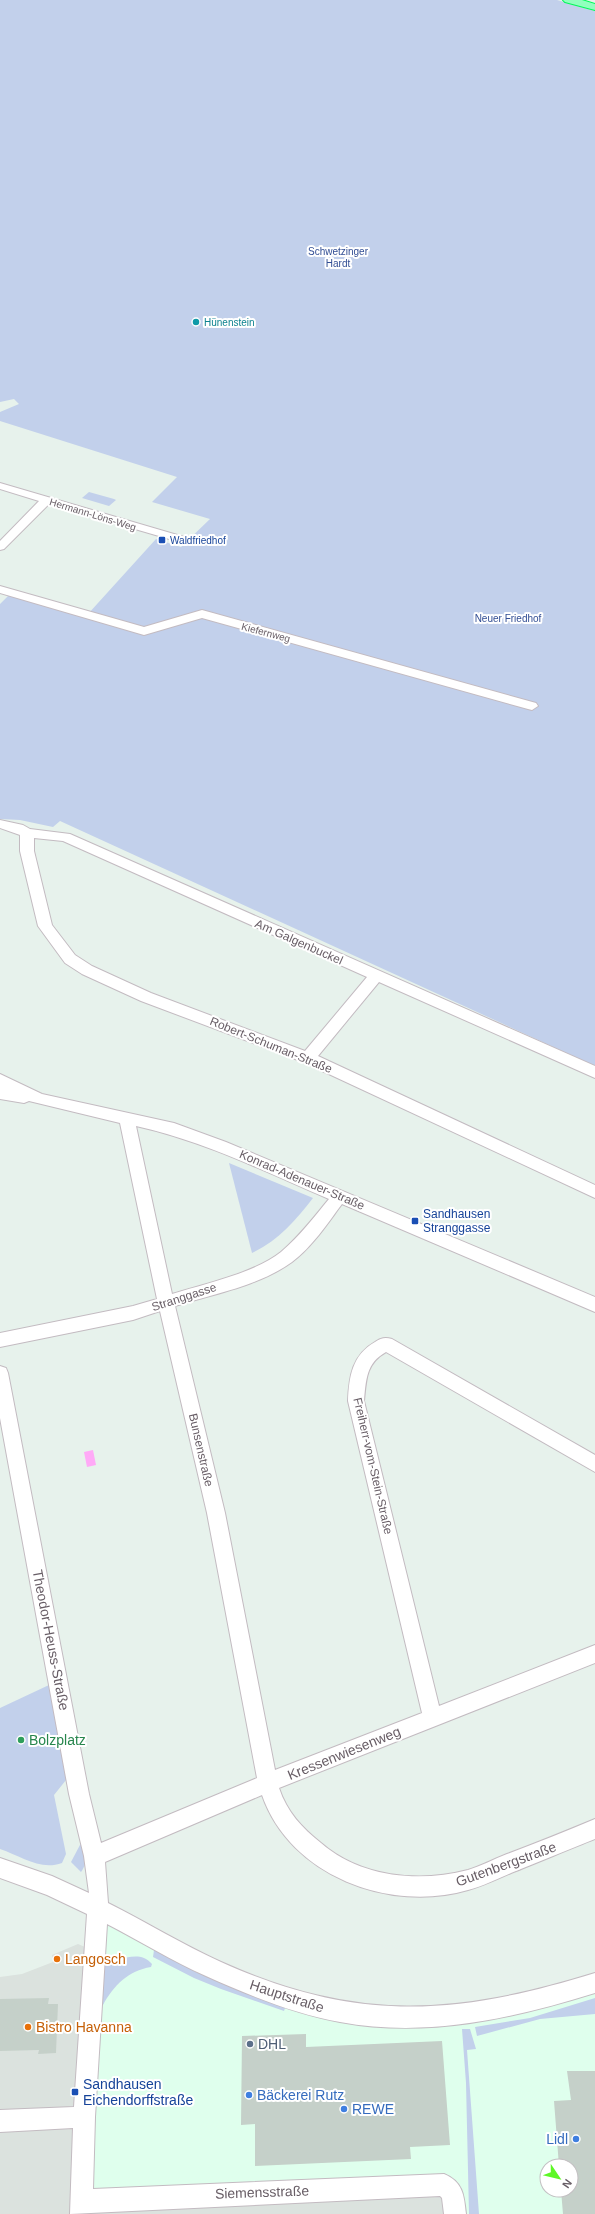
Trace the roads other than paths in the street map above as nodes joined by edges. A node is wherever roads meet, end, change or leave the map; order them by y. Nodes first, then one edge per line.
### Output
1 (569, 0) edge
2 (591, 0) edge
3 (595, 1) edge
4 (595, 7) edge
5 (0, 486) edge
6 (46, 500) junction
7 (187, 541) dead end
8 (0, 547) edge
9 (0, 589) edge
10 (532, 706) dead end
11 (0, 824) edge
12 (27, 833) junction
13 (376, 976) junction
14 (308, 1058) junction
15 (595, 1072) edge
16 (0, 1080) edge
17 (0, 1093) edge
18 (39, 1099) junction
19 (127, 1118) junction
20 (595, 1192) edge
21 (339, 1197) junction
22 (166, 1304) junction
23 (595, 1305) edge
24 (0, 1340) edge
25 (0, 1373) edge
26 (595, 1464) edge
27 (595, 1654) edge
28 (432, 1717) junction
29 (268, 1783) junction
30 (595, 1829) edge
31 (94, 1856) junction
32 (0, 1868) edge
33 (100, 1907) junction
34 (595, 1983) edge
35 (84, 2117) junction
36 (0, 2121) edge
37 (81, 2207) edge
38 (455, 2214) edge

1 - 4 highway
2 - 3 highway
5 - 6 street, Hermann-Löns-Weg
6 - 7 street, Hermann-Löns-Weg
6 - 8 street
9 - 10 street, Kiefernweg
11 - 12 street, Am Galgenbuckel
12 - 13 street, Am Galgenbuckel
12 - 14 street, Robert-Schuman-Straße
13 - 14 street
13 - 15 street, Am Galgenbuckel
14 - 20 street, Robert-Schuman-Straße
16 - 18 street, Konrad-Adenauer-Straße
17 - 18 street
18 - 19 street, Konrad-Adenauer-Straße
19 - 21 street, Konrad-Adenauer-Straße
19 - 22 street, Bunsenstraße
21 - 22 street, Stranggasse
21 - 23 street, Konrad-Adenauer-Straße
22 - 24 street, Stranggasse
22 - 29 street, Bunsenstraße
25 - 31 street, Theodor-Heuss-Straße
26 - 28 street, Freiherr-vom-Stein-Straße
27 - 28 street, Kressenwiesenweg
28 - 29 street, Kressenwiesenweg
29 - 30 street, Gutenbergstraße
29 - 31 street, Kressenwiesenweg
31 - 33 street, Theodor-Heuss-Straße
32 - 33 street, Hauptstraße
33 - 34 street, Hauptstraße
33 - 35 street, Theodor-Heuss-Straße
35 - 36 street
35 - 37 street, Theodor-Heuss-Straße
37 - 38 street, Siemensstraße

